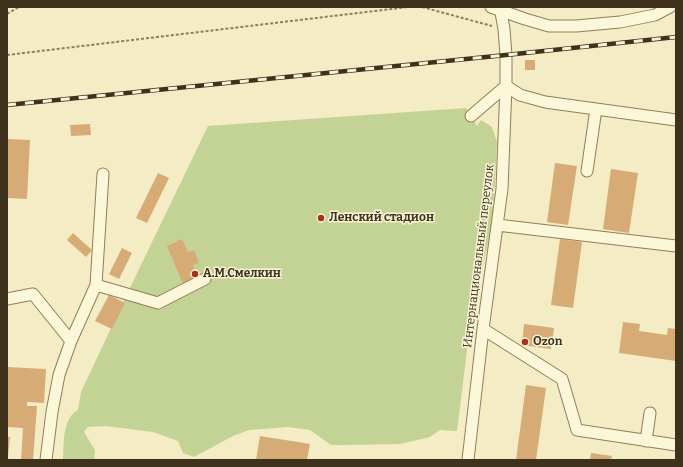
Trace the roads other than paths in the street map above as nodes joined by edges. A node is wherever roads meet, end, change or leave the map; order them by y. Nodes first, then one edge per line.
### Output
1 (670, 7) edge
2 (497, 8) edge
3 (506, 86) junction
4 (596, 109) junction
5 (471, 116) dead end
6 (676, 120) edge
7 (587, 171) dead end
8 (103, 174) dead end
9 (497, 225) junction
10 (676, 246) edge
11 (205, 279) dead end
12 (96, 285) junction
13 (7, 299) edge
14 (483, 329) junction
15 (71, 341) junction
16 (650, 413) dead end
17 (646, 441) junction
18 (676, 446) edge
19 (46, 460) edge
20 (468, 460) edge

1 - 2 street
2 - 3 street, Интернациональный переулок
3 - 4 street
3 - 5 street
3 - 9 street, Интернациональный переулок
4 - 6 street
4 - 7 street
8 - 12 street
9 - 10 street
9 - 14 street, Интернациональный переулок
11 - 12 street
12 - 15 street
13 - 15 street
14 - 17 street
14 - 20 street, Интернациональный переулок
15 - 19 street
16 - 17 street
17 - 18 street

